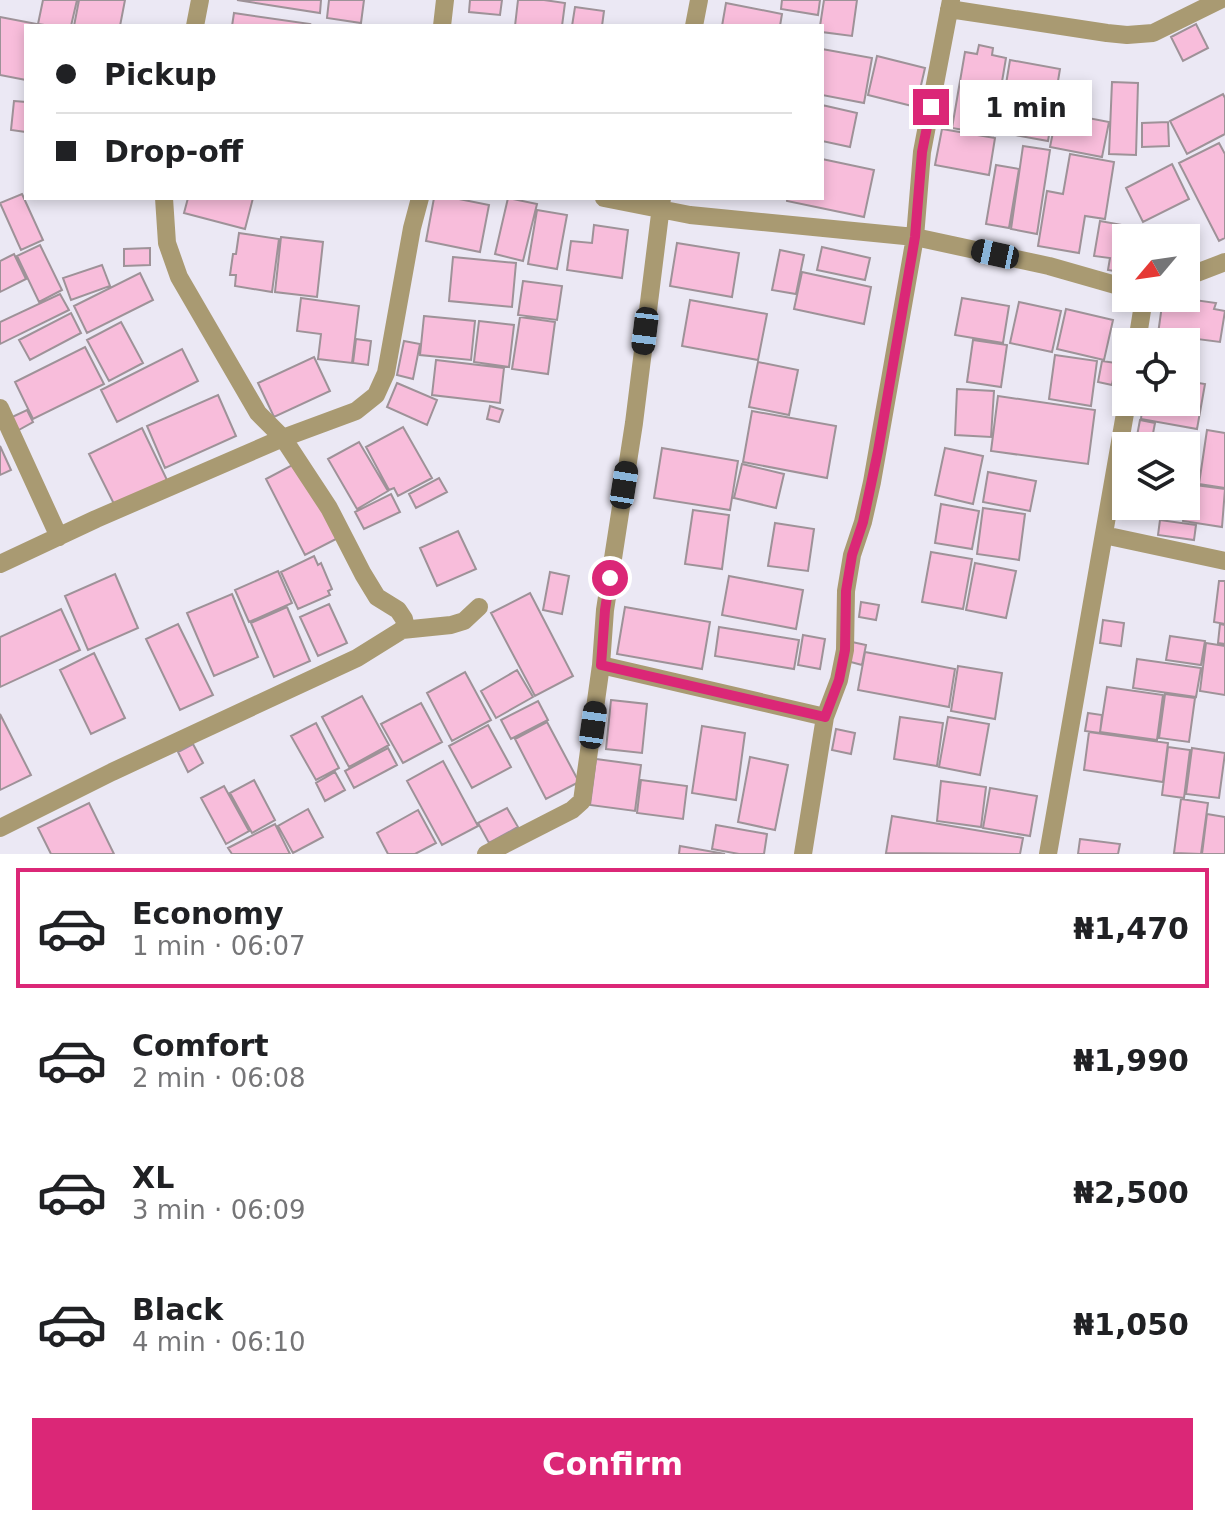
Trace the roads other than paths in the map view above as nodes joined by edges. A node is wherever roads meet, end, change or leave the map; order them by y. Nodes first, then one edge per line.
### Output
1 (200, 0) edge
2 (445, 0) edge
3 (699, 0) edge
4 (1220, 0) edge
5 (950, 5) edge
6 (195, 24) edge
7 (442, 24) edge
8 (694, 24) edge
9 (164, 200) edge
10 (419, 200) edge
11 (623, 200) edge
12 (661, 204) edge
13 (915, 237) junction
14 (1225, 262) edge
15 (1200, 272) edge
16 (1112, 284) edge
17 (0, 408) edge
18 (1125, 416) edge
19 (283, 438) junction
20 (1104, 535) junction
21 (59, 537) junction
22 (1225, 561) edge
23 (0, 564) edge
24 (479, 607) dead end
25 (402, 630) junction
26 (601, 665) junction
27 (825, 717) junction
28 (0, 828) edge
29 (486, 854) edge
30 (803, 854) edge
31 (1048, 854) edge

1 - 6 street
2 - 7 street
3 - 8 street
4 - 5 street
5 - 13 street
9 - 19 street
10 - 19 street
11 - 12 street
12 - 13 street
12 - 26 street
13 - 16 street
13 - 27 street
14 - 15 street
17 - 21 street
18 - 20 street
19 - 21 street
19 - 25 street
20 - 22 street
20 - 31 street
21 - 23 street
24 - 25 street
25 - 28 street
26 - 27 street
26 - 29 street
27 - 30 street

